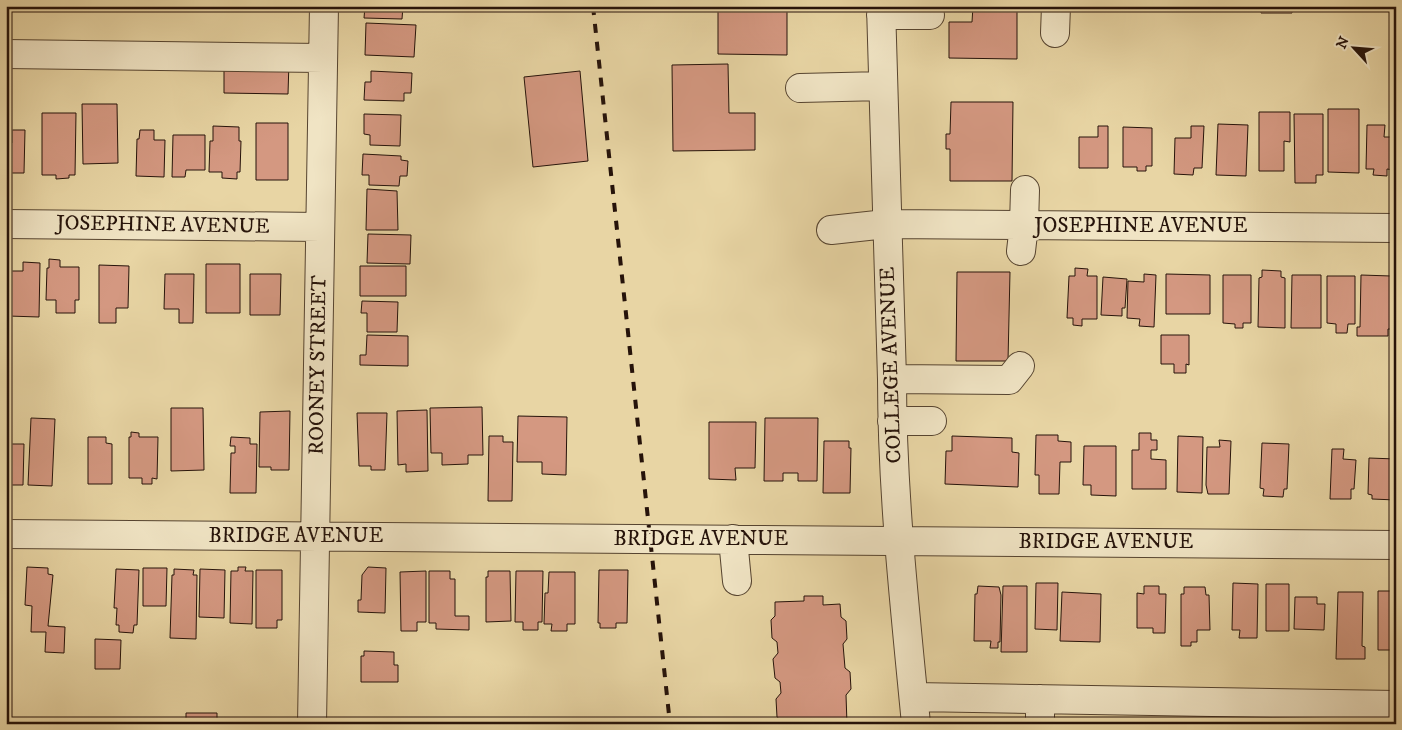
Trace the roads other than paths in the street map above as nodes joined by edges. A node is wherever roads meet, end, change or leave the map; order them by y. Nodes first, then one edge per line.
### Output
1 (324, 6) edge
2 (1056, 6) edge
3 (881, 11) edge
4 (930, 15) dead end
5 (1055, 33) dead end
6 (6, 54) edge
7 (323, 58) junction
8 (883, 86) junction
9 (800, 88) dead end
10 (1025, 190) dead end
11 (6, 224) edge
12 (886, 224) junction
13 (320, 226) junction
14 (1396, 228) edge
15 (831, 230) dead end
16 (1022, 238) junction
17 (1020, 366) dead end
18 (892, 379) junction
19 (892, 421) junction
20 (932, 421) dead end
21 (6, 534) edge
22 (315, 536) junction
23 (733, 539) junction
24 (899, 541) junction
25 (1396, 545) edge
26 (737, 581) dead end
27 (914, 697) junction
28 (1396, 705) edge
29 (1040, 711) edge
30 (312, 724) edge
31 (916, 724) edge

1 - 7 street, ROONEY STREET
2 - 5 street
3 - 4 street
3 - 8 street, COLLEGE AVENUE
6 - 7 street
7 - 13 street, ROONEY STREET
8 - 9 street
8 - 12 street, COLLEGE AVENUE
10 - 16 street
11 - 13 street, JOSEPHINE AVENUE
12 - 15 street, JOSEPHINE AVENUE
12 - 16 street, JOSEPHINE AVENUE
12 - 18 street, COLLEGE AVENUE
13 - 22 street, ROONEY STREET
14 - 16 street, JOSEPHINE AVENUE
17 - 18 street
18 - 19 street, COLLEGE AVENUE
19 - 20 street
19 - 24 street, COLLEGE AVENUE
21 - 22 street, BRIDGE AVENUE
22 - 23 street, BRIDGE AVENUE
22 - 30 street, ROONEY STREET
23 - 24 street, BRIDGE AVENUE
23 - 26 street
24 - 25 street, BRIDGE AVENUE
24 - 27 street, COLLEGE AVENUE
27 - 29 street
27 - 31 street, COLLEGE AVENUE
28 - 29 street

